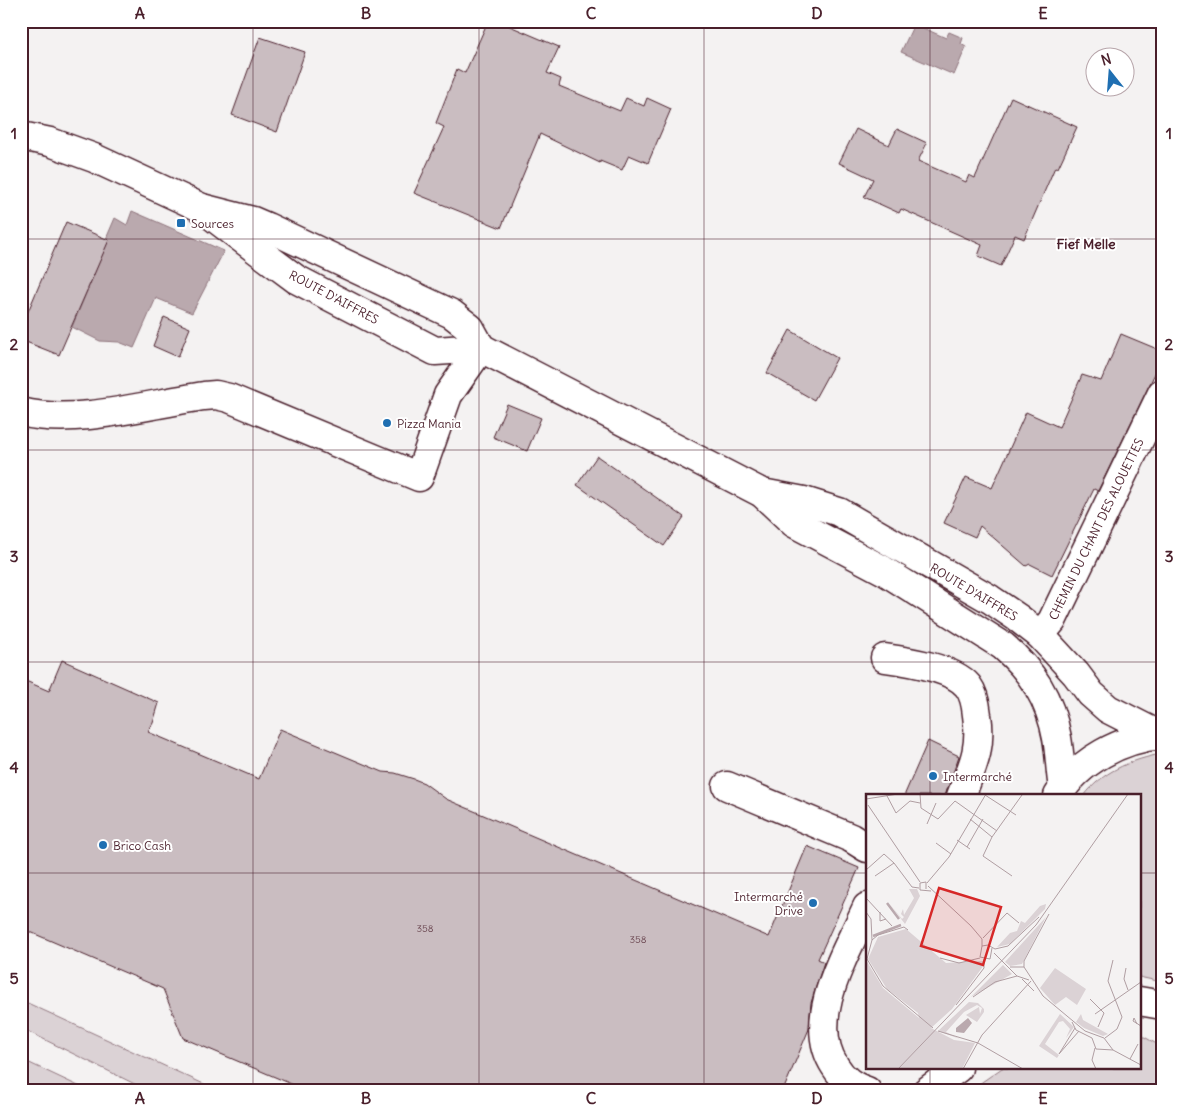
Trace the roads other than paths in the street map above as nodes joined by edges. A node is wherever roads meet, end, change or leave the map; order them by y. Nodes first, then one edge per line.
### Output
1 (21, 125) edge
2 (21, 136) edge
3 (50, 142) junction
4 (202, 208) junction
5 (481, 348) junction
6 (1162, 393) edge
7 (21, 412) edge
8 (762, 493) junction
9 (1040, 636) junction
10 (885, 658) dead end
11 (1160, 735) edge
12 (727, 786) dead end
13 (1060, 792) edge
14 (962, 794) edge
15 (866, 847) edge
16 (866, 909) edge
17 (932, 1070) edge
18 (955, 1070) edge
19 (867, 1091) edge
20 (916, 1091) edge
21 (927, 1091) edge

1 - 3 main road, ROUTE D'AIFFRES
2 - 3 main road, ROUTE D'AIFFRES
3 - 4 main road, ROUTE D'AIFFRES
4 - 5 main road, ROUTE D'AIFFRES
4 - 5 main road, ROUTE D'AIFFRES
5 - 7 main road
5 - 8 main road, ROUTE D'AIFFRES
6 - 9 main road, CHEMIN DU CHANT DES ALOUETTES
8 - 9 main road, ROUTE D'AIFFRES
8 - 13 main road, ROUTE D'AIFFRES
9 - 11 main road, ROUTE D'AIFFRES
10 - 14 main road
11 - 13 main road
12 - 15 main road
16 - 19 main road
17 - 20 main road
18 - 21 main road

